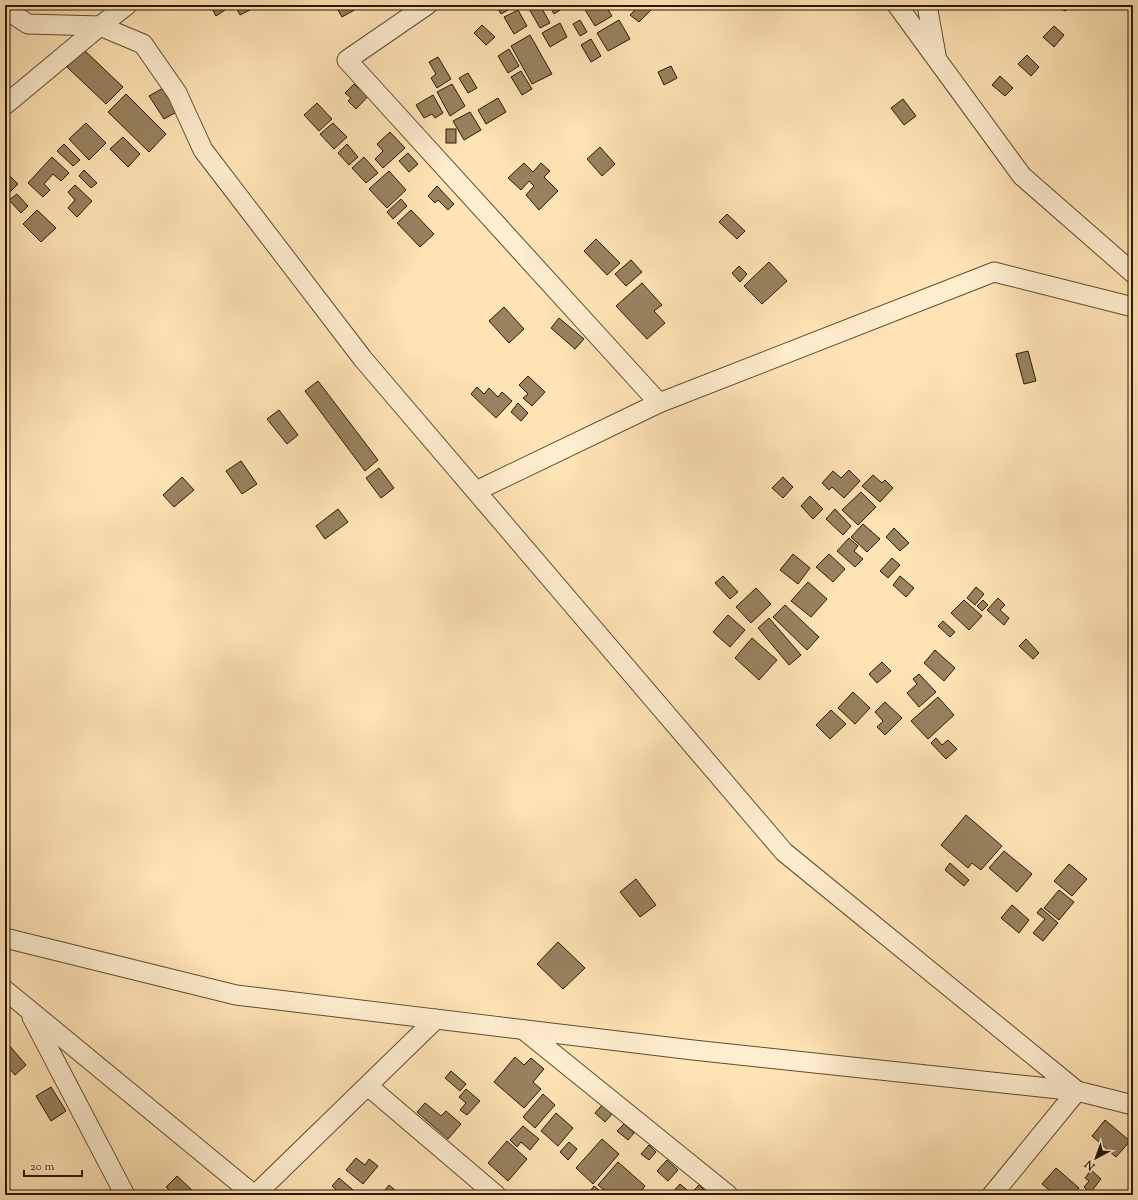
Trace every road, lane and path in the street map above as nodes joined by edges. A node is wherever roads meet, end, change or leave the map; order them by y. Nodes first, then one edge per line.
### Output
1 (127, 5) edge
2 (427, 5) edge
3 (897, 5) edge
4 (927, 5) edge
5 (5, 9) edge
6 (100, 26) junction
7 (937, 60) junction
8 (5, 105) edge
9 (1133, 273) edge
10 (1133, 307) edge
11 (659, 403) junction
12 (476, 491) junction
13 (5, 938) edge
14 (5, 990) edge
15 (29, 1010) junction
16 (436, 1019) junction
17 (524, 1030) junction
18 (368, 1086) junction
19 (1077, 1091) junction
20 (1133, 1105) edge
21 (124, 1195) edge
22 (255, 1195) edge
23 (496, 1195) edge
24 (728, 1195) edge
25 (992, 1195) edge

1 - 6 street
2 - 11 street
3 - 7 street
4 - 7 street
5 - 6 street
6 - 8 street
6 - 12 street
7 - 9 street
10 - 11 street
11 - 12 street
12 - 19 street
13 - 16 street
14 - 15 street
15 - 21 street
15 - 22 street
16 - 17 street
16 - 18 street
17 - 19 street
17 - 24 street
18 - 22 street
18 - 23 street
19 - 20 street
19 - 25 street

